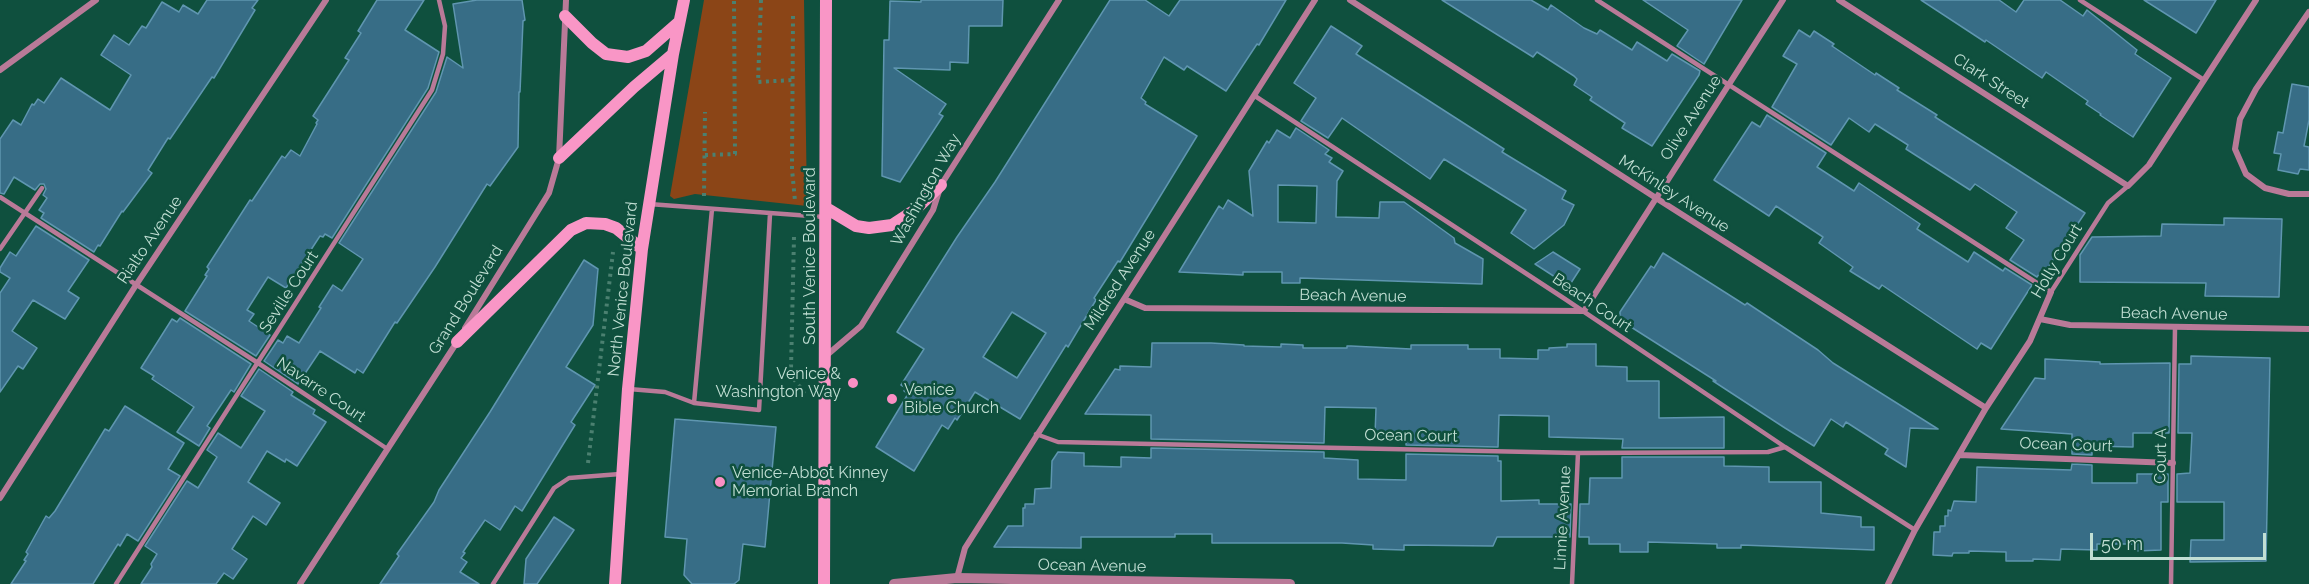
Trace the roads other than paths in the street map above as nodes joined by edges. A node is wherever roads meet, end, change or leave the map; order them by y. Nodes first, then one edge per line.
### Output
1 (96, 0) edge
2 (326, 0) edge
3 (439, 0) edge
4 (566, 0) edge
5 (684, 0) edge
6 (826, 0) edge
7 (1059, 0) edge
8 (1315, 0) edge
9 (1350, 0) edge
10 (1597, 0) edge
11 (1783, 0) edge
12 (1839, 0) edge
13 (2080, 0) edge
14 (2256, 0) edge
15 (2309, 12) edge
16 (565, 16) junction
17 (678, 24) junction
18 (673, 54) junction
19 (0, 70) edge
20 (2204, 80) junction
21 (1729, 84) junction
22 (1255, 96) junction
23 (559, 158) junction
24 (941, 184) junction
25 (2128, 186) junction
26 (42, 188) dead end
27 (2309, 194) edge
28 (0, 197) edge
29 (1656, 198) junction
30 (648, 204) junction
31 (712, 209) junction
32 (24, 212) junction
33 (826, 213) junction
34 (770, 214) junction
35 (0, 249) edge
36 (642, 249) junction
37 (136, 285) junction
38 (2051, 292) junction
39 (1124, 299) junction
40 (1584, 312) junction
41 (2040, 319) junction
42 (2175, 328) junction
43 (2309, 329) edge
44 (457, 342) junction
45 (826, 355) junction
46 (258, 363) junction
47 (628, 389) junction
48 (694, 403) junction
49 (1986, 408) junction
50 (1036, 434) junction
51 (1785, 447) junction
52 (386, 448) junction
53 (1578, 453) junction
54 (1959, 455) junction
55 (2173, 463) junction
56 (622, 474) junction
57 (0, 498) edge
58 (1915, 530) junction
59 (957, 578) junction
60 (1109, 583) edge
61 (116, 584) edge
62 (300, 584) edge
63 (493, 584) edge
64 (615, 584) edge
65 (824, 584) edge
66 (894, 584) edge
67 (1271, 584) edge
68 (1290, 584) edge
69 (1572, 584) edge
70 (1888, 584) edge
71 (2171, 584) edge

1 - 19 street
2 - 37 street, Rialto Avenue
3 - 46 lane, Seville Court
4 - 16 street, Grand Boulevard
5 - 17 main road, North Venice Boulevard
6 - 33 main road, South Venice Boulevard
7 - 24 street, Washington Way
8 - 22 street, Mildred Avenue
9 - 29 street, McKinley Avenue
10 - 21 lane
11 - 21 street, Olive Avenue
12 - 25 street, Clark Street
13 - 20 lane
14 - 20 street, Holly Court
15 - 27 street
16 - 17 main road
16 - 23 street, Grand Boulevard
17 - 18 main road, North Venice Boulevard
18 - 23 main road
18 - 30 main road, North Venice Boulevard
20 - 25 street, Holly Court
21 - 29 street, Olive Avenue
21 - 38 lane
22 - 39 street, Mildred Avenue
22 - 40 lane, Beach Court
23 - 44 street, Grand Boulevard
24 - 33 main road
24 - 45 street, Washington Way
25 - 38 lane, Holly Court
26 - 32 lane
28 - 32 lane, Navarre Court
29 - 40 street, Olive Avenue
29 - 49 street, McKinley Avenue
30 - 31 lane
30 - 36 main road, North Venice Boulevard
31 - 34 lane
31 - 48 lane
32 - 35 lane
32 - 37 lane, Navarre Court
33 - 34 lane
33 - 45 main road, South Venice Boulevard
34 - 48 lane
36 - 44 main road
36 - 47 main road, North Venice Boulevard
37 - 46 lane, Navarre Court
37 - 57 street, Rialto Avenue
38 - 41 street, Holly Court
39 - 40 street, Beach Avenue
39 - 50 street, Mildred Avenue
40 - 51 lane, Beach Court
41 - 42 street, Beach Avenue
41 - 49 street, Holly Court
42 - 43 street, Beach Avenue
42 - 55 lane, Court A
44 - 52 street, Grand Boulevard
45 - 65 main road, South Venice Boulevard
46 - 52 lane, Navarre Court
46 - 61 lane, Seville Court
47 - 48 lane
47 - 56 main road, North Venice Boulevard
49 - 54 street, Holly Court
50 - 53 lane, Ocean Court
50 - 59 street, Mildred Avenue
51 - 53 lane, Ocean Court
51 - 58 lane, Beach Court
52 - 62 street, Grand Boulevard
53 - 69 lane, Linnie Avenue
54 - 55 street, Ocean Court
54 - 58 street, Holly Court
55 - 71 lane, Court A
56 - 63 lane
56 - 64 main road, North Venice Boulevard
58 - 70 street, Holly Court
59 - 60 street, Ocean Avenue
59 - 66 street, Ocean Avenue
60 - 67 street, Ocean Avenue
67 - 68 street, Ocean Avenue

